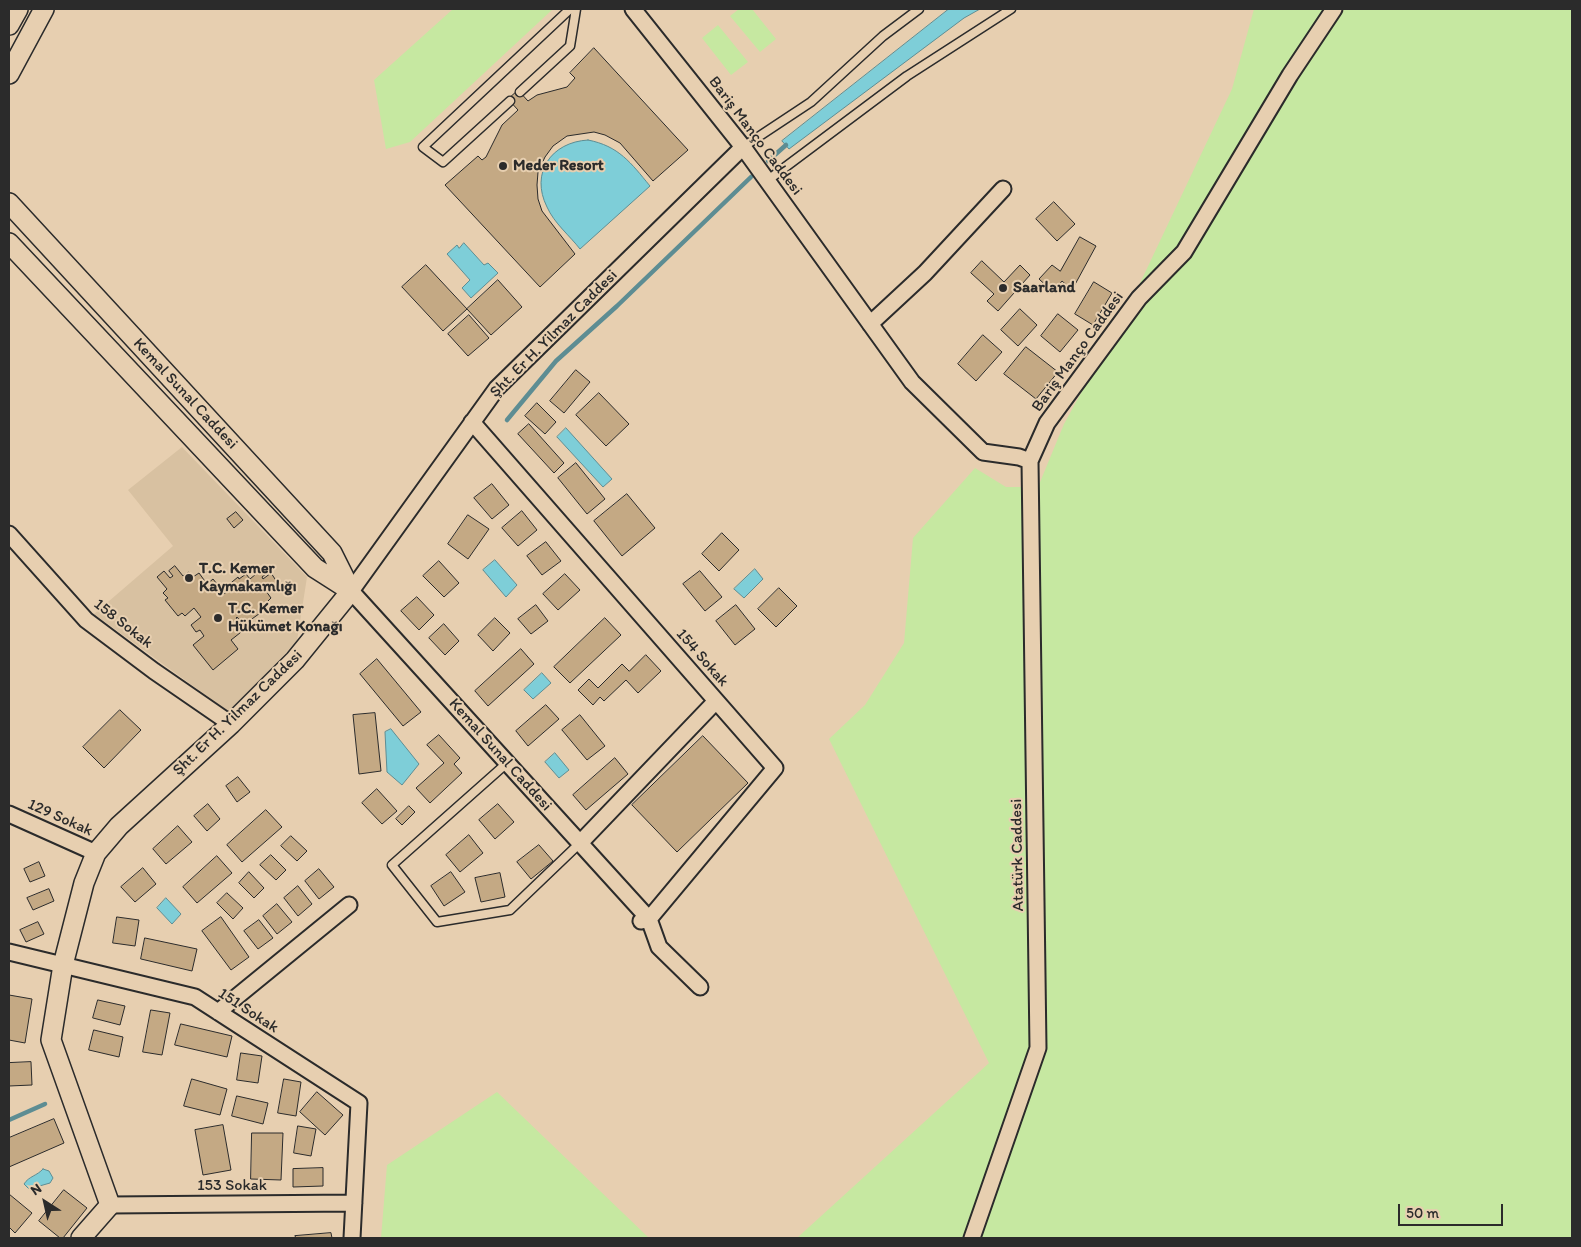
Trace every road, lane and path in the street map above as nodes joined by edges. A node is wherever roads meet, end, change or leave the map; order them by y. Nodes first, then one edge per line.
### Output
1 (18, 9) edge
2 (44, 9) edge
3 (570, 9) edge
4 (576, 9) edge
5 (633, 9) edge
6 (919, 9) edge
7 (1011, 9) edge
8 (1334, 9) edge
9 (9, 25) edge
10 (9, 74) edge
11 (520, 92) dead end
12 (510, 101) dead end
13 (743, 147) junction
14 (768, 180) junction
15 (1003, 189) dead end
16 (9, 203) edge
17 (9, 243) edge
18 (870, 324) junction
19 (472, 422) junction
20 (1030, 461) junction
21 (280, 497) junction
22 (262, 512) junction
23 (9, 534) edge
24 (351, 591) junction
25 (716, 701) junction
26 (231, 724) junction
27 (507, 763) junction
28 (9, 814) edge
29 (580, 843) junction
30 (96, 853) junction
31 (349, 905) dead end
32 (645, 920) junction
33 (9, 952) edge
34 (63, 965) junction
35 (700, 987) dead end
36 (218, 1012) junction
37 (354, 1203) junction
38 (110, 1205) junction
39 (81, 1238) edge
40 (352, 1238) edge
41 (972, 1238) edge

1 - 9 street
2 - 10 street
3 - 12 lane
4 - 11 lane
5 - 13 street, Bariş Manço Caddesi
6 - 13 lane
7 - 14 lane
8 - 20 street, Bariş Manço Caddesi
13 - 14 street, Bariş Manço Caddesi
13 - 19 street, Şht. Er H. Yilmaz Caddesi
14 - 18 street, Bariş Manço Caddesi
15 - 18 street
16 - 21 street, Kemal Sunal Caddesi
17 - 22 street, Kemal Sunal Caddesi
18 - 20 street, Bariş Manço Caddesi
19 - 24 street, Şht. Er H. Yilmaz Caddesi
19 - 25 street, 154 Sokak
20 - 41 street, Atatürk Caddesi
21 - 22 street
21 - 24 street, Kemal Sunal Caddesi
22 - 24 street, Kemal Sunal Caddesi
23 - 26 street, 158 Sokak
24 - 26 street, Şht. Er H. Yilmaz Caddesi
24 - 27 street, Kemal Sunal Caddesi
25 - 29 street
25 - 32 street, 154 Sokak
26 - 30 street, Şht. Er H. Yilmaz Caddesi
27 - 29 street, Kemal Sunal Caddesi
27 - 29 lane
28 - 30 street, 129 Sokak
29 - 32 street, Kemal Sunal Caddesi
30 - 34 street, Şht. Er H. Yilmaz Caddesi
31 - 36 street
32 - 35 street
33 - 34 street, 151 Sokak
34 - 36 street, 151 Sokak
34 - 38 street, Şht. Er H. Yilmaz Caddesi
36 - 37 street, 151 Sokak
37 - 38 street, 153 Sokak
37 - 40 street
38 - 39 street

